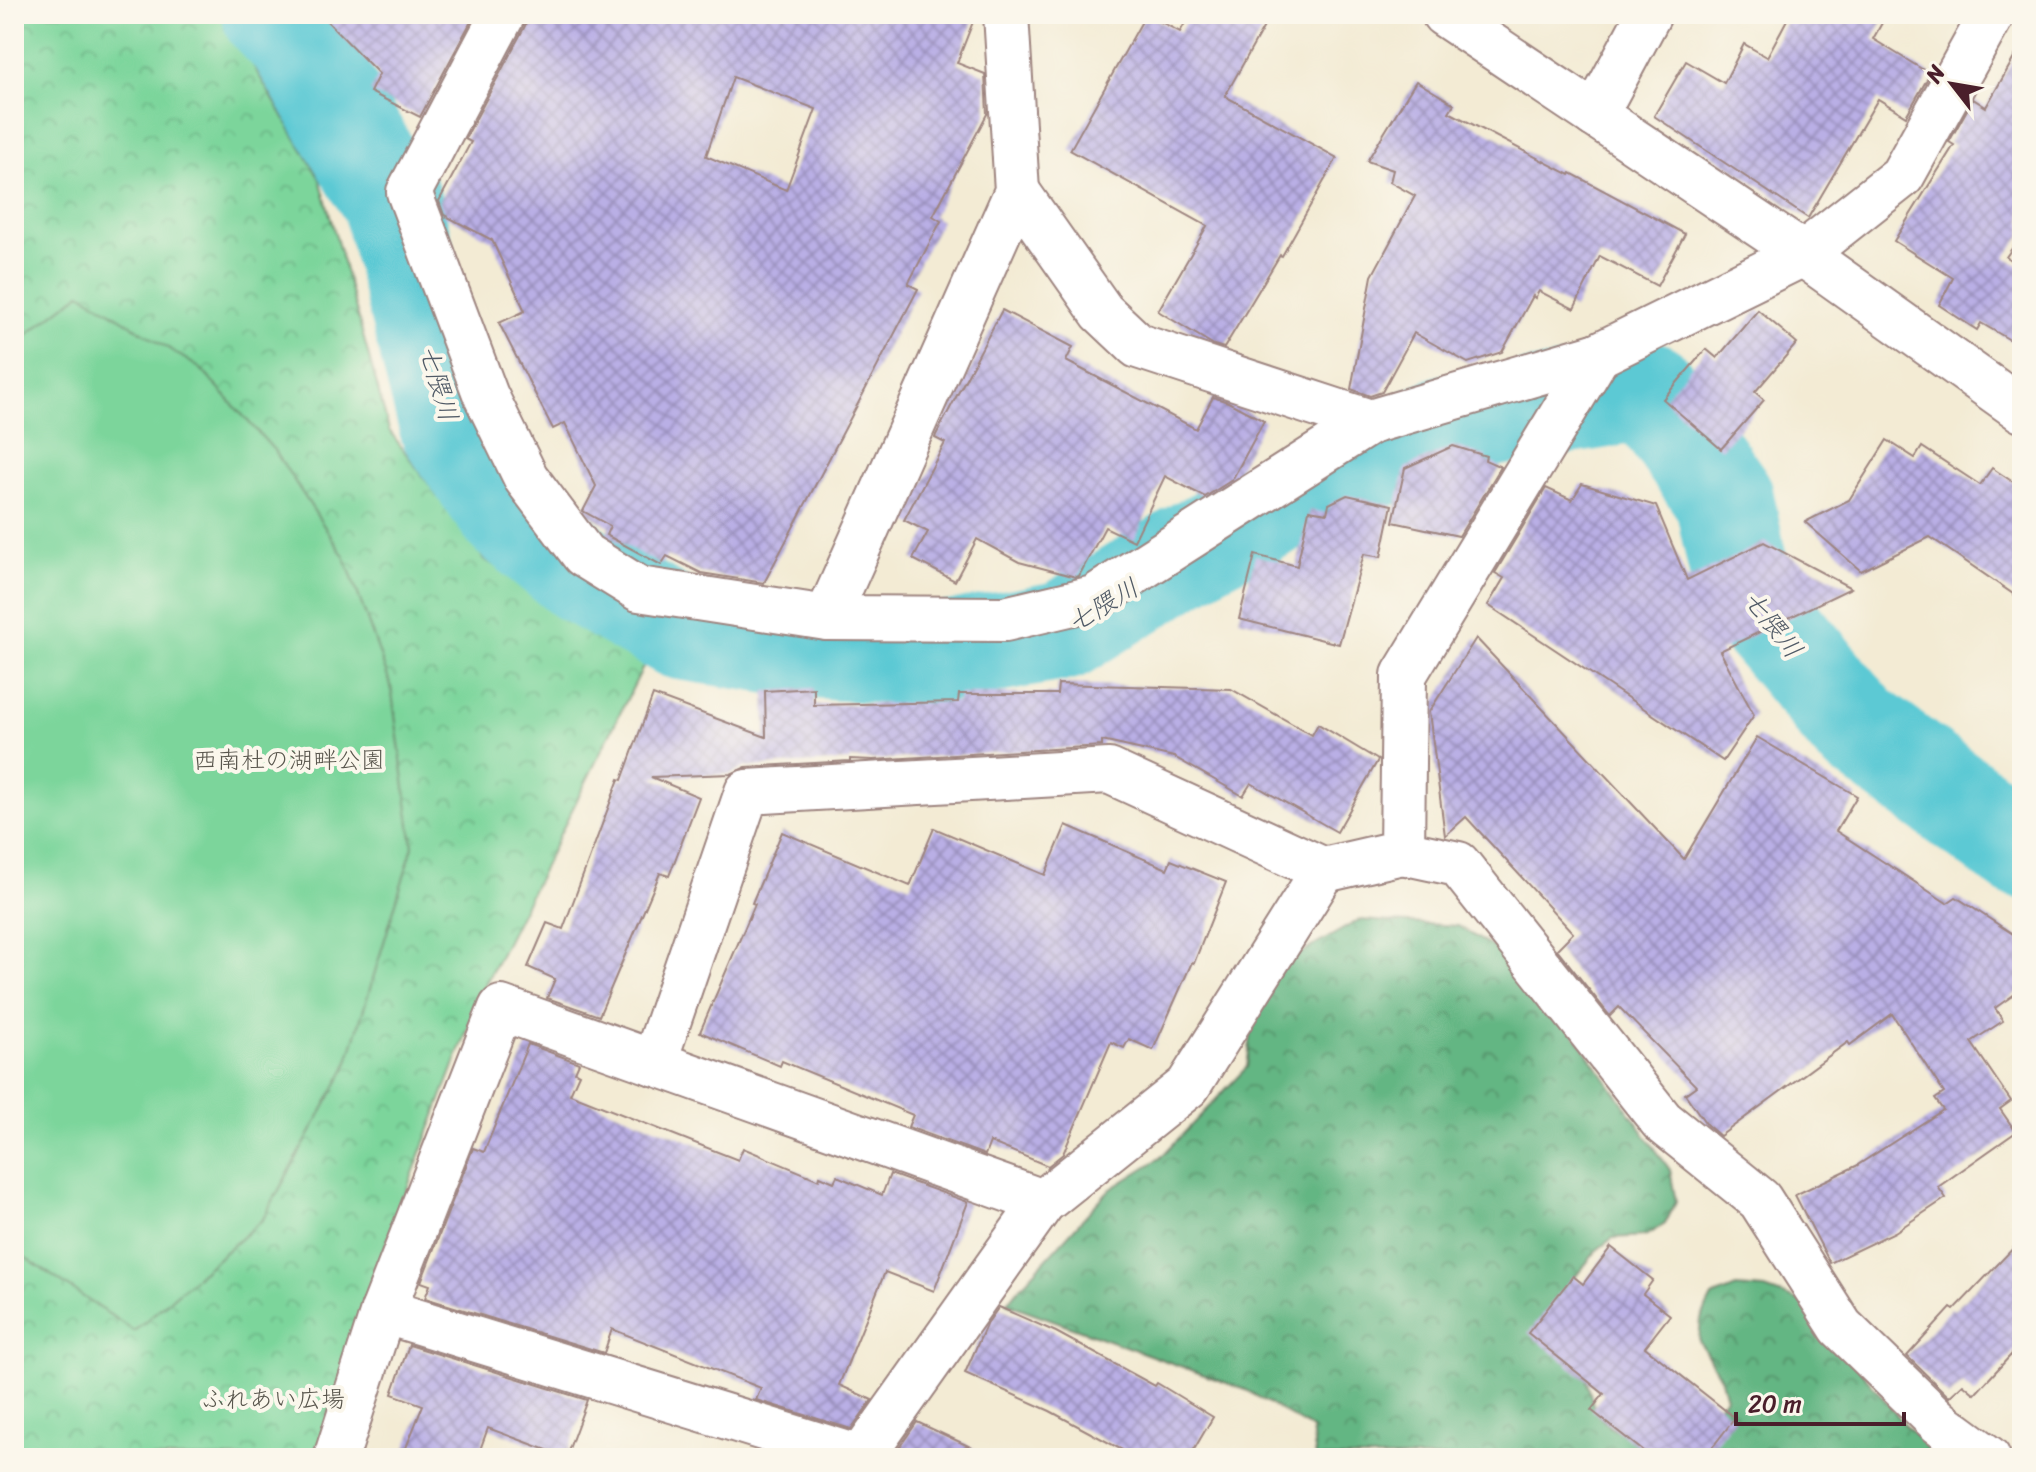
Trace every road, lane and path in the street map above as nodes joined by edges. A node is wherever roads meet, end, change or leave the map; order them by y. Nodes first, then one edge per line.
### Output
1 (503, 14) edge
2 (1006, 14) edge
3 (1444, 14) edge
4 (1649, 14) edge
5 (1992, 14) edge
6 (1595, 115) junction
7 (1017, 191) junction
8 (1803, 254) junction
9 (1598, 355) junction
10 (2022, 410) edge
11 (1370, 422) junction
12 (827, 618) junction
13 (1402, 852) junction
14 (1324, 870) junction
15 (654, 1063) junction
16 (1043, 1202) junction
17 (383, 1311) junction
18 (336, 1458) edge
19 (861, 1458) edge
20 (1988, 1458) edge

1 - 12 street
2 - 7 street
3 - 6 street
4 - 6 street
5 - 8 street
6 - 8 street
7 - 11 street
7 - 12 street
8 - 9 street
8 - 10 street
9 - 11 street
9 - 13 street
11 - 12 street
13 - 14 street
13 - 20 street
14 - 15 street
14 - 16 street
15 - 16 street
15 - 17 street
16 - 19 street
17 - 18 street
17 - 19 street

